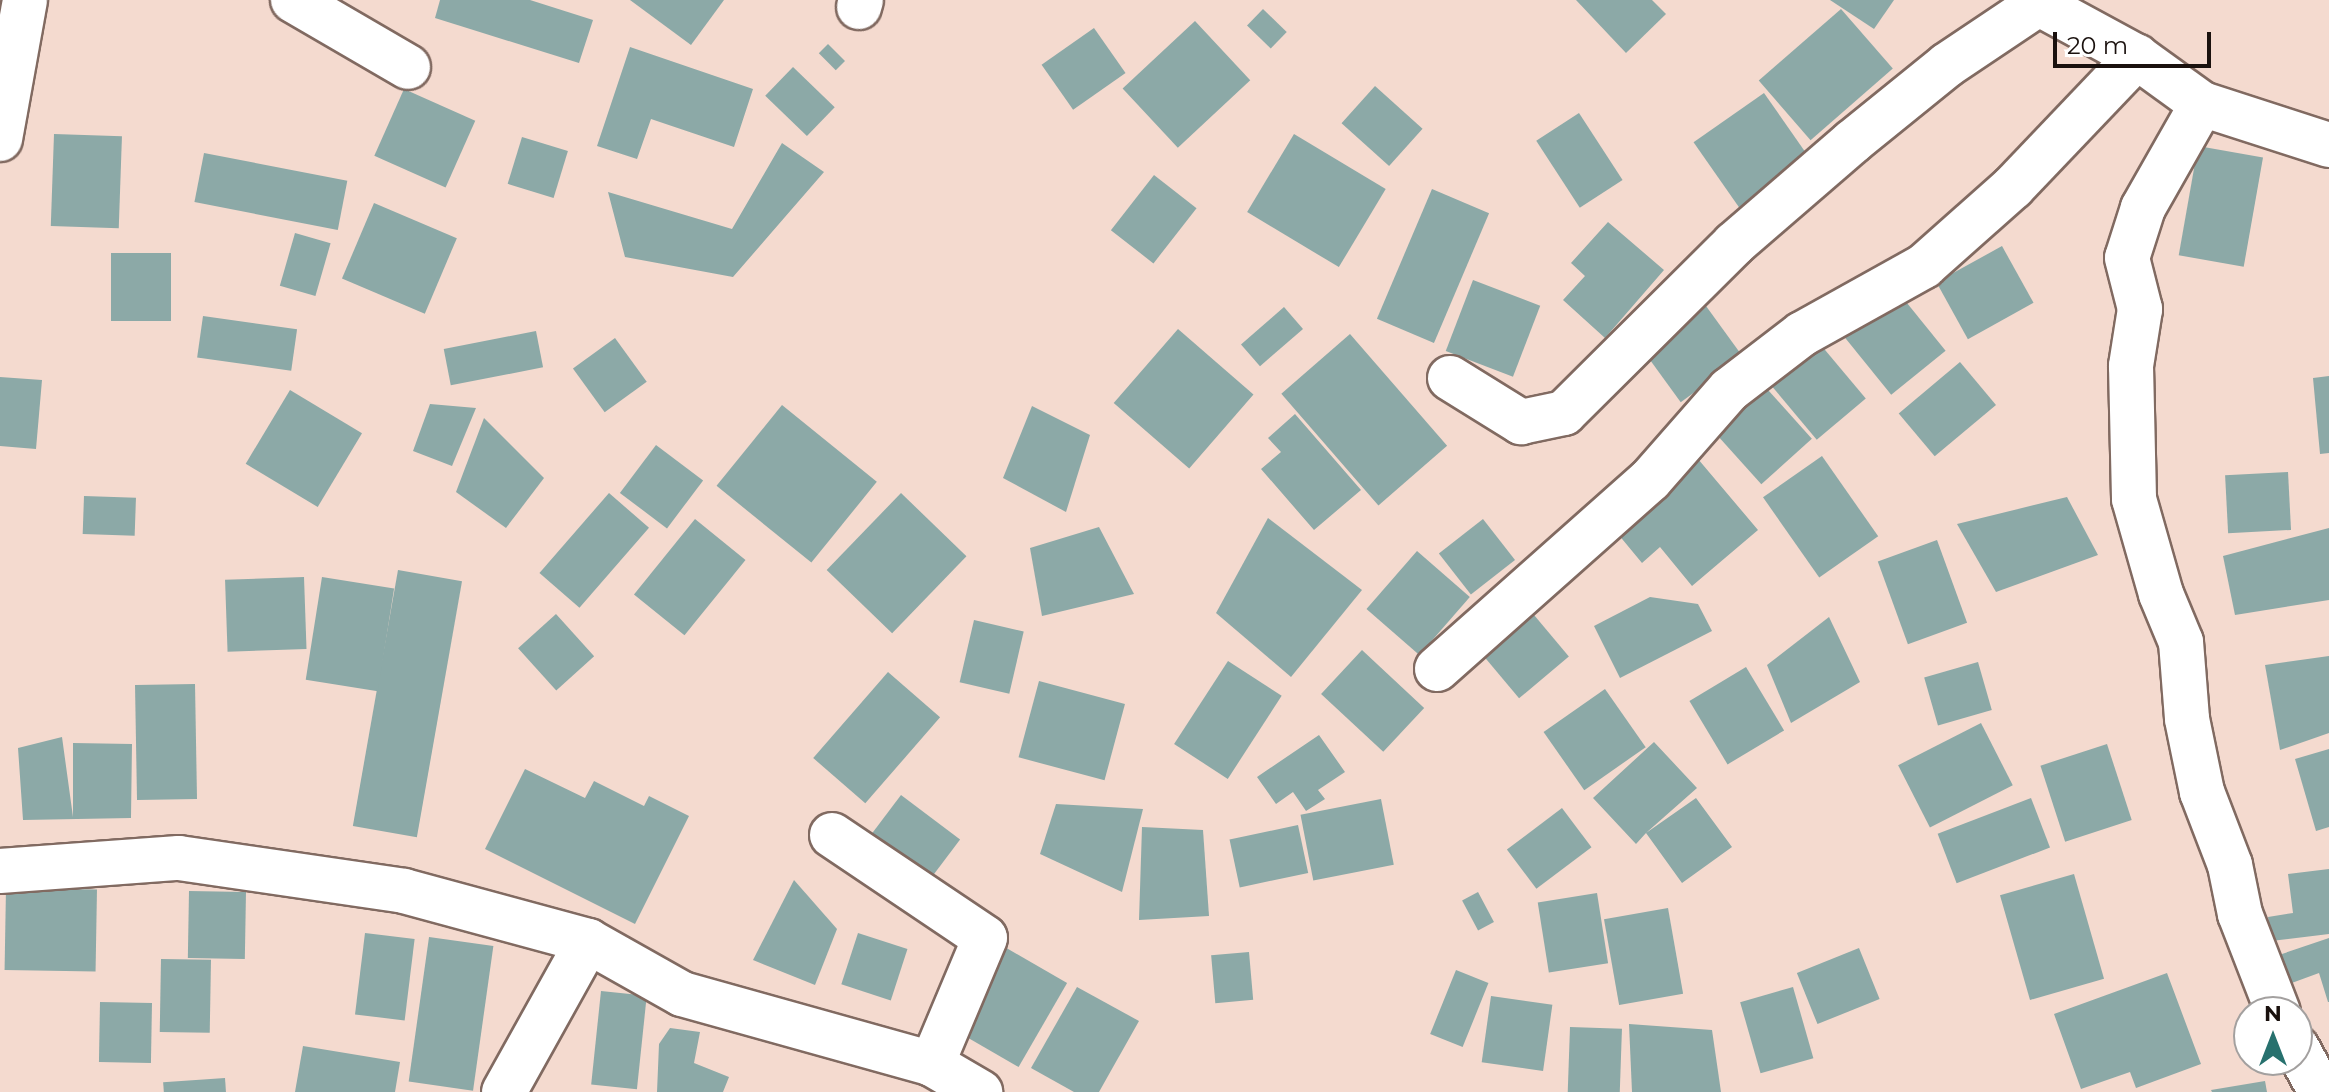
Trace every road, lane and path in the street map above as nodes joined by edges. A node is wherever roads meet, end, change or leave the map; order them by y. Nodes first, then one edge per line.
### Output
1 (25, 0) edge
2 (293, 0) edge
3 (2035, 2) edge
4 (2137, 57) junction
5 (408, 67) dead end
6 (2202, 104) junction
7 (0, 139) edge
8 (2329, 145) edge
9 (1450, 378) dead end
10 (1437, 669) dead end
11 (832, 835) dead end
12 (0, 871) edge
13 (588, 941) junction
14 (2272, 996) edge
15 (932, 1064) junction
16 (504, 1092) edge
17 (980, 1092) edge

1 - 7 street
2 - 5 street
3 - 4 street
3 - 9 street
4 - 6 street
4 - 10 street
6 - 8 street
6 - 14 street
11 - 15 street
12 - 13 street
13 - 15 street
13 - 16 street
15 - 17 street

